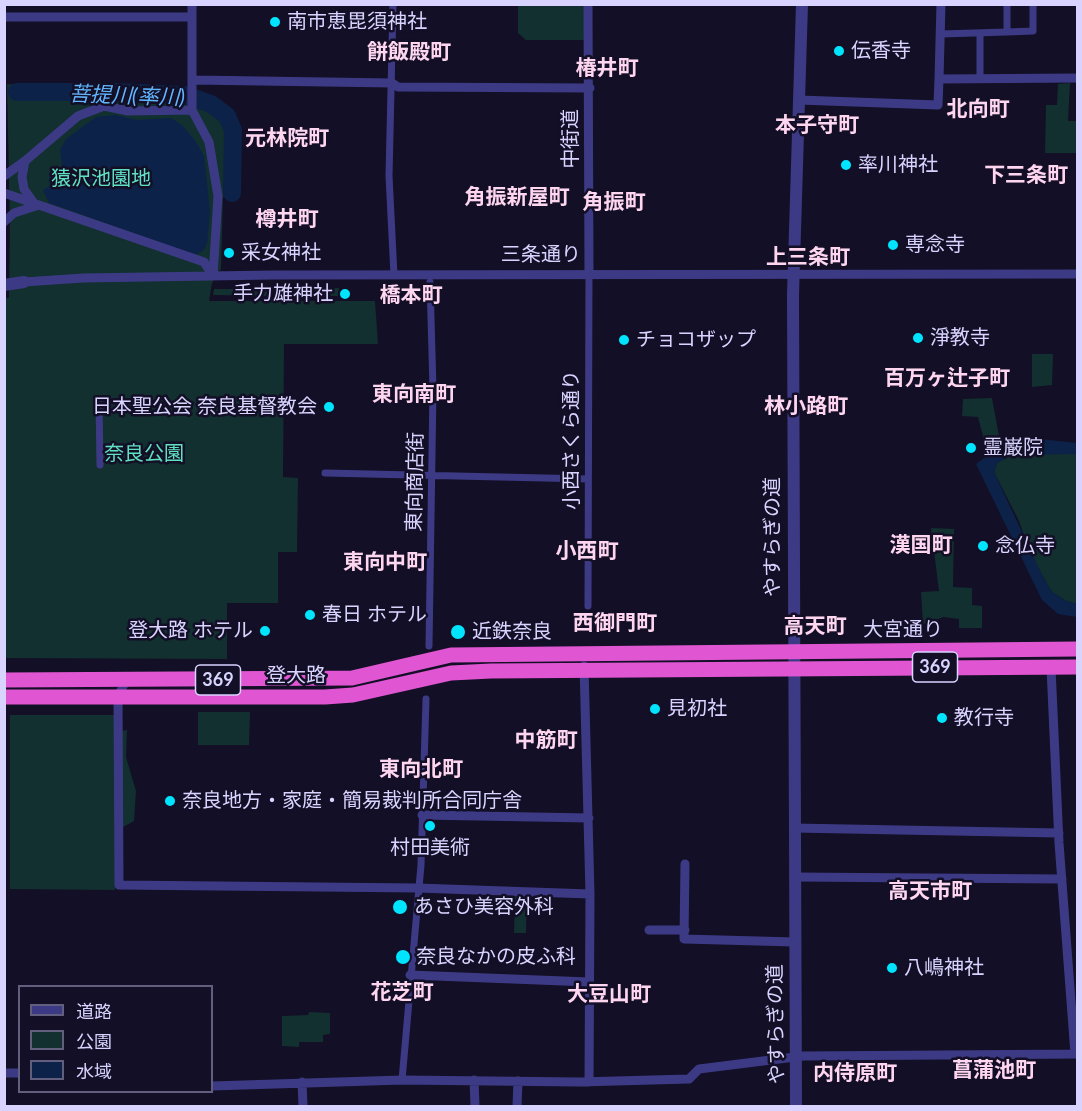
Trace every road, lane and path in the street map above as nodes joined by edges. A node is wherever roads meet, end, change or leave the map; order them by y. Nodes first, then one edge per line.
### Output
1 (192, 4) edge
2 (393, 4) edge
3 (588, 4) edge
4 (802, 4) edge
5 (941, 4) edge
6 (1007, 4) edge
7 (1033, 4) edge
8 (4, 17) edge
9 (192, 17) junction
10 (1007, 32) junction
11 (941, 34) junction
12 (980, 34) junction
13 (1077, 78) edge
14 (939, 79) junction
15 (980, 79) junction
16 (193, 80) junction
17 (392, 82) junction
18 (590, 88) junction
19 (799, 100) junction
20 (192, 109) junction
21 (25, 161) junction
22 (4, 176) edge
23 (4, 193) edge
24 (36, 206) junction
25 (4, 222) edge
26 (793, 273) junction
27 (589, 274) junction
28 (1077, 274) edge
29 (394, 275) junction
30 (213, 276) junction
31 (24, 282) joint
32 (430, 282) dead end
33 (4, 285) edge
34 (99, 399) dead end
35 (100, 465) dead end
36 (325, 473) dead end
37 (432, 476) junction
38 (588, 479) junction
39 (588, 606) dead end
40 (429, 646) dead end
41 (1077, 648) edge
42 (794, 651) junction
43 (584, 654) junction
44 (1077, 667) edge
45 (1051, 668) junction
46 (584, 670) junction
47 (793, 670) junction
48 (4, 680) edge
49 (324, 680) junction
50 (126, 681) junction
51 (118, 696) junction
52 (4, 697) edge
53 (325, 697) junction
54 (426, 699) dead end
55 (422, 815) junction
56 (589, 819) junction
57 (794, 828) junction
58 (1059, 833) junction
59 (685, 864) dead end
60 (795, 877) junction
61 (1062, 879) junction
62 (418, 888) junction
63 (590, 894) junction
64 (649, 930) dead end
65 (685, 930) junction
66 (795, 942) junction
67 (410, 975) junction
68 (589, 982) junction
69 (1076, 1054) edge
70 (796, 1058) junction
71 (402, 1080) junction
72 (474, 1080) junction
73 (518, 1081) junction
74 (302, 1082) junction
75 (589, 1082) junction
76 (213, 1086) edge
77 (303, 1107) edge
78 (475, 1107) edge
79 (517, 1107) edge
80 (796, 1107) edge

1 - 9 street
2 - 17 street
3 - 18 street, 中街道
4 - 19 street, やすらぎの道
5 - 11 street
6 - 10 street
7 - 10 street
8 - 9 street
9 - 16 street
10 - 12 street
11 - 12 street
11 - 14 street
12 - 15 street
13 - 15 street
14 - 15 street
14 - 19 street
16 - 17 street
16 - 20 street
17 - 18 street
17 - 29 street
18 - 27 street, 中街道
19 - 26 street, やすらぎの道
20 - 21 street
20 - 30 street
21 - 22 street
21 - 24 street
23 - 24 street
24 - 25 street
24 - 30 street
26 - 27 street, 三条通り
26 - 28 street, 三条通り
26 - 42 street, やすらぎの道
27 - 29 street, 三条通り
27 - 38 street, 小西さくら通り
29 - 30 street, 三条通り
30 - 31 street, 三条通り
31 - 33 street, 三条通り
32 - 37 street, 東向商店街
34 - 35 street
36 - 37 street
37 - 38 street
37 - 40 street, 東向商店街
38 - 39 street, 小西さくら通り
41 - 42 highway, 大宮通り / 369
42 - 43 highway, 大宮通り / 369
42 - 47 street, やすらぎの道
43 - 46 street
43 - 49 highway, 登大路 / 369
44 - 45 highway, 大宮通り / 369
45 - 47 highway, 大宮通り / 369
45 - 58 street
46 - 47 highway, 大宮通り / 369
46 - 53 highway, 登大路 / 369
46 - 56 street
47 - 57 street, やすらぎの道
48 - 50 highway, 登大路 / 369
49 - 50 highway, 登大路 / 369
49 - 53 highway
50 - 51 street
51 - 52 highway, 登大路 / 369
51 - 53 highway, 登大路 / 369
51 - 62 street
54 - 55 street
55 - 56 street
55 - 62 street
56 - 63 street
57 - 58 street
57 - 60 street, やすらぎの道
58 - 61 street
59 - 65 street
60 - 61 street
60 - 66 street, やすらぎの道
61 - 69 street
62 - 63 street
62 - 67 street
63 - 68 street
64 - 65 street
65 - 66 street
66 - 70 street, やすらぎの道
67 - 68 street
67 - 71 street
68 - 75 street
69 - 70 street
70 - 75 street
70 - 80 street, やすらぎの道
71 - 72 street
71 - 74 street
72 - 73 street
72 - 78 street
73 - 75 street
73 - 79 street
74 - 76 street
74 - 77 street

